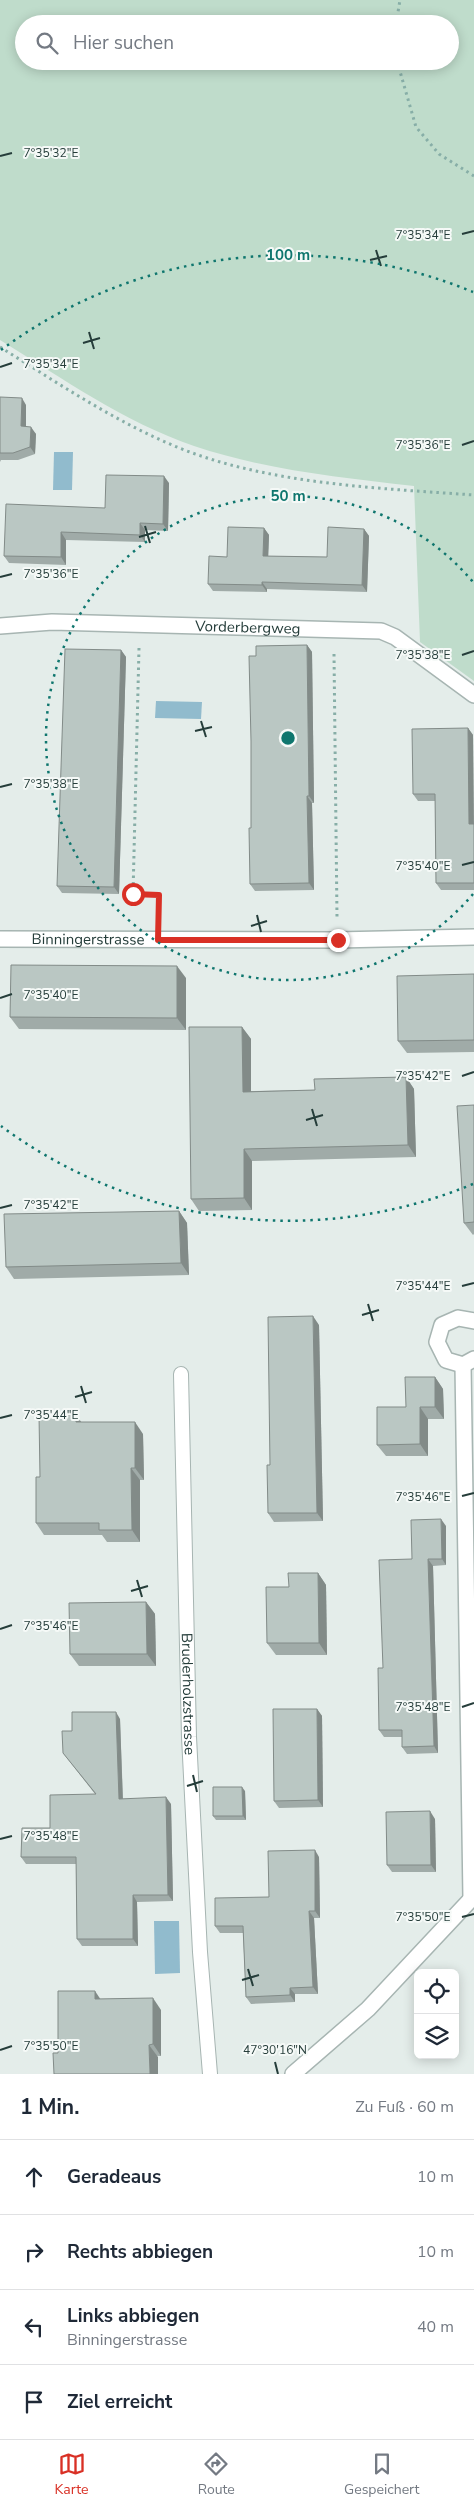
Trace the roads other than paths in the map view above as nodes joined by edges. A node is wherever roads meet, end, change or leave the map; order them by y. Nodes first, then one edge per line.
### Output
1 (0, 626) edge
2 (474, 695) edge
3 (474, 937) edge
4 (0, 940) edge
5 (474, 1321) edge
6 (469, 1362) edge
7 (181, 1374) dead end
8 (473, 1897) edge
9 (210, 2074) edge
10 (293, 2074) edge

1 - 2 street, Vorderbergweg
3 - 4 street, Binningerstrasse
5 - 6 street
6 - 8 street
7 - 9 lane, Bruderholzstrasse
8 - 10 street

